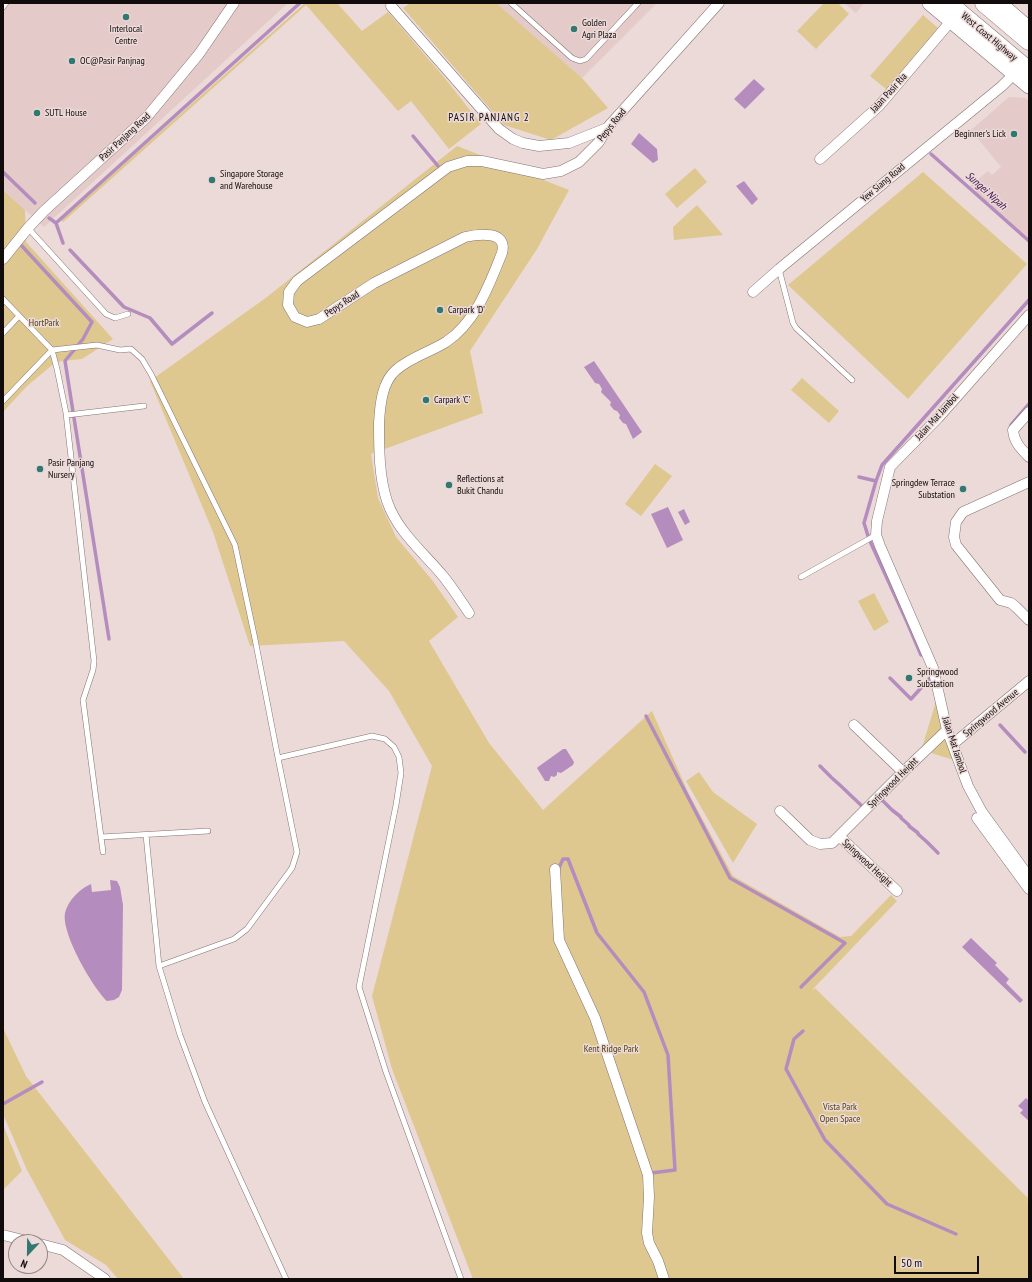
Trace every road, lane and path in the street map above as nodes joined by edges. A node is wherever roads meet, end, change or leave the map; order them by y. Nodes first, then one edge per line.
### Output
1 (6, 3) edge
2 (234, 3) edge
3 (511, 3) edge
4 (638, 3) edge
5 (719, 3) edge
6 (930, 3) edge
7 (948, 3) edge
8 (984, 3) edge
9 (999, 3) edge
10 (391, 6) dead end
11 (3, 7) edge
12 (951, 21) junction
13 (1029, 29) edge
14 (1029, 40) edge
15 (1021, 72) edge
16 (1029, 86) edge
17 (607, 128) junction
18 (820, 159) dead end
19 (28, 228) junction
20 (3, 259) edge
21 (779, 269) junction
22 (753, 292) dead end
23 (3, 299) edge
24 (128, 314) dead end
25 (1029, 315) edge
26 (19, 316) junction
27 (3, 333) edge
28 (52, 350) junction
29 (852, 380) dead end
30 (3, 401) edge
31 (144, 406) dead end
32 (1029, 412) edge
33 (67, 415) junction
34 (1029, 457) edge
35 (1029, 482) edge
36 (876, 535) junction
37 (801, 577) dead end
38 (469, 613) dead end
39 (1029, 620) edge
40 (1029, 682) edge
41 (854, 725) dead end
42 (947, 730) junction
43 (953, 744) junction
44 (278, 758) junction
45 (903, 772) junction
46 (780, 811) dead end
47 (977, 818) dead end
48 (208, 831) dead end
49 (146, 835) junction
50 (839, 836) junction
51 (101, 837) junction
52 (102, 852) dead end
53 (555, 869) dead end
54 (1029, 877) edge
55 (1029, 889) edge
56 (897, 891) dead end
57 (159, 966) junction
58 (48, 1246) edge
59 (105, 1279) edge
60 (286, 1279) edge
61 (462, 1279) edge
62 (664, 1279) edge

1 - 11 lane
2 - 19 street, Pasir Panjang Road
3 - 4 lane
5 - 17 street, Pepys Road
6 - 12 main road
7 - 15 highway, West Coast Highway
8 - 14 highway
9 - 13 main road
10 - 17 street
12 - 15 main road
12 - 18 street, Jalan Pasir Ria
15 - 16 main road
15 - 21 street, Yew Siang Road
17 - 38 street, Pepys Road
19 - 20 street, Pasir Panjang Road
19 - 24 lane
21 - 22 street, Yew Siang Road
21 - 29 lane
23 - 26 lane
25 - 36 street, Jalan Mat Jambol
26 - 27 lane
26 - 28 lane
28 - 30 lane
28 - 33 lane
28 - 44 lane
31 - 33 lane
32 - 34 street
33 - 51 lane
35 - 39 street
36 - 37 lane
36 - 42 street, Jalan Mat Jambol
40 - 43 street, Springwood Avenue
41 - 45 street
42 - 43 street, Jalan Mat Jambol
42 - 45 street, Springwood Height
43 - 54 street, Jalan Mat Jambol
44 - 57 lane
44 - 61 lane
45 - 50 street, Springwood Height
46 - 50 street, Spingwood Height
47 - 55 street
48 - 49 lane
49 - 51 lane
49 - 57 lane
50 - 56 street, Spingwood Height
51 - 52 lane
53 - 62 street
57 - 60 lane
58 - 59 street

